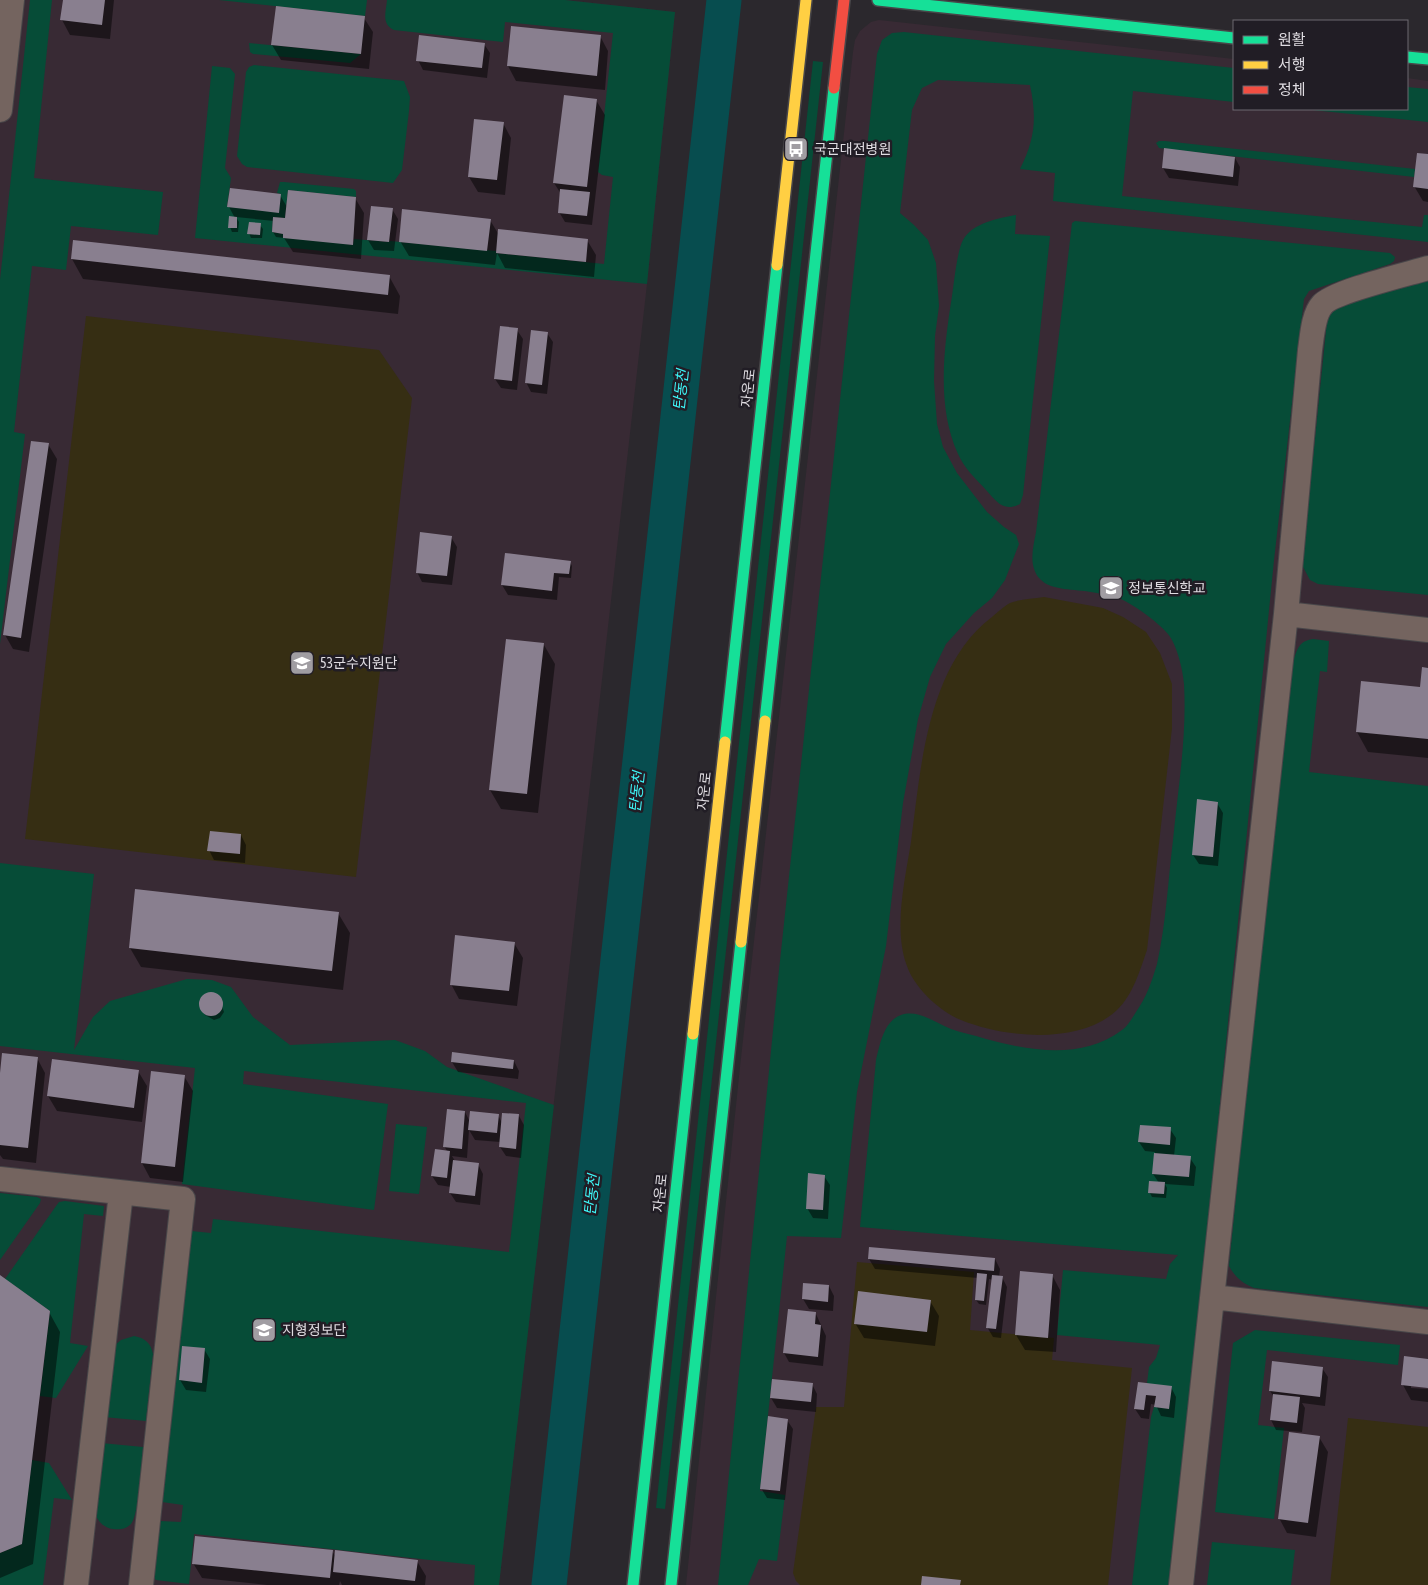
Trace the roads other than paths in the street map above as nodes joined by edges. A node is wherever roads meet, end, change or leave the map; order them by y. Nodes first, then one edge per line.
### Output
1 (12, 0) edge
2 (806, 0) edge
3 (844, 0) edge
4 (878, 0) edge
5 (1233, 38) edge
6 (1408, 57) edge
7 (1428, 59) edge
8 (0, 110) edge
9 (1428, 268) edge
10 (1286, 614) junction
11 (1428, 630) edge
12 (0, 1178) edge
13 (121, 1193) junction
14 (1213, 1297) junction
15 (1428, 1322) edge
16 (76, 1585) edge
17 (141, 1585) edge
18 (633, 1585) edge
19 (671, 1585) edge
20 (1180, 1585) edge

1 - 8 street
2 - 18 street, 자운로
3 - 19 street
4 - 5 street
6 - 7 street
9 - 10 street
10 - 11 street
10 - 14 street
12 - 13 street
13 - 16 street
13 - 17 street
14 - 15 street
14 - 20 street

